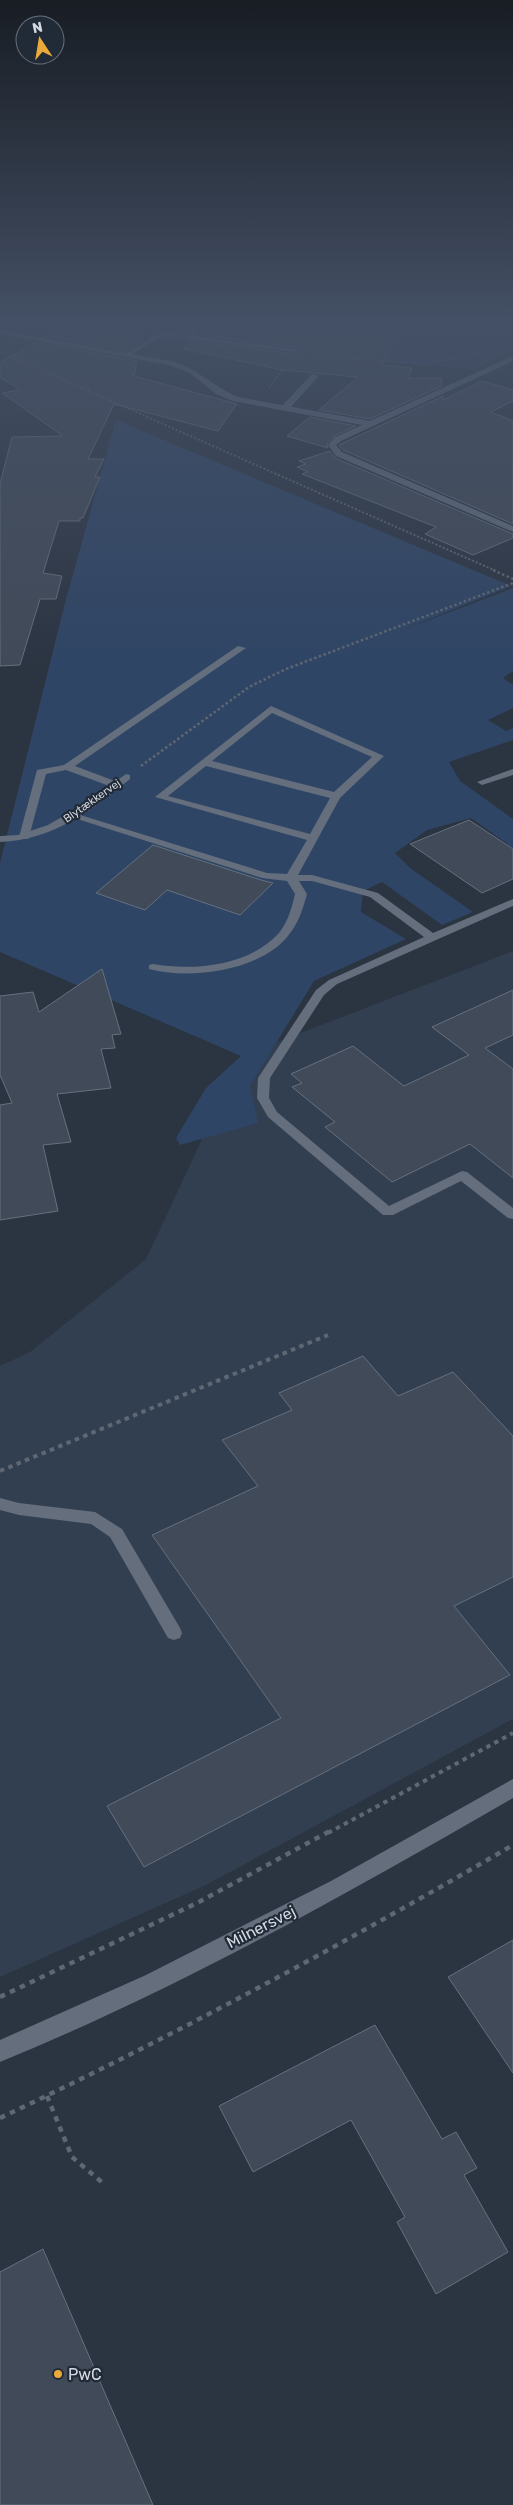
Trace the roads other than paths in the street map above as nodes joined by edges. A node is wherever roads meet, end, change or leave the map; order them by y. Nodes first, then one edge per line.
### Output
1 (345, 435) edge
2 (513, 528) edge
3 (241, 648) dead end
4 (204, 762) junction
5 (67, 768) junction
6 (513, 772) edge
7 (126, 777) road end
8 (482, 782) dead end
9 (116, 784) junction
10 (336, 796) junction
11 (73, 816) junction
12 (24, 837) junction
13 (313, 838) junction
14 (0, 839) edge
15 (291, 878) junction
16 (513, 902) edge
17 (432, 938) junction
18 (153, 967) dead end
19 (513, 1215) edge
20 (0, 1504) edge
21 (174, 1633) dead end
22 (513, 1788) edge
23 (0, 2051) edge

1 - 2 street
3 - 5 lane
4 - 10 lane
4 - 10 lane
4 - 13 lane
5 - 9 lane
5 - 12 lane
6 - 8 lane
7 - 9 street, Blytækkervej
9 - 11 street, Blytækkervej
10 - 13 lane
11 - 12 street, Blytækkervej
11 - 15 lane
12 - 14 street, Blytækkervej
13 - 15 lane
15 - 17 lane
15 - 18 lane
16 - 17 lane
17 - 19 lane
20 - 21 lane
22 - 23 street, Milnersvej

